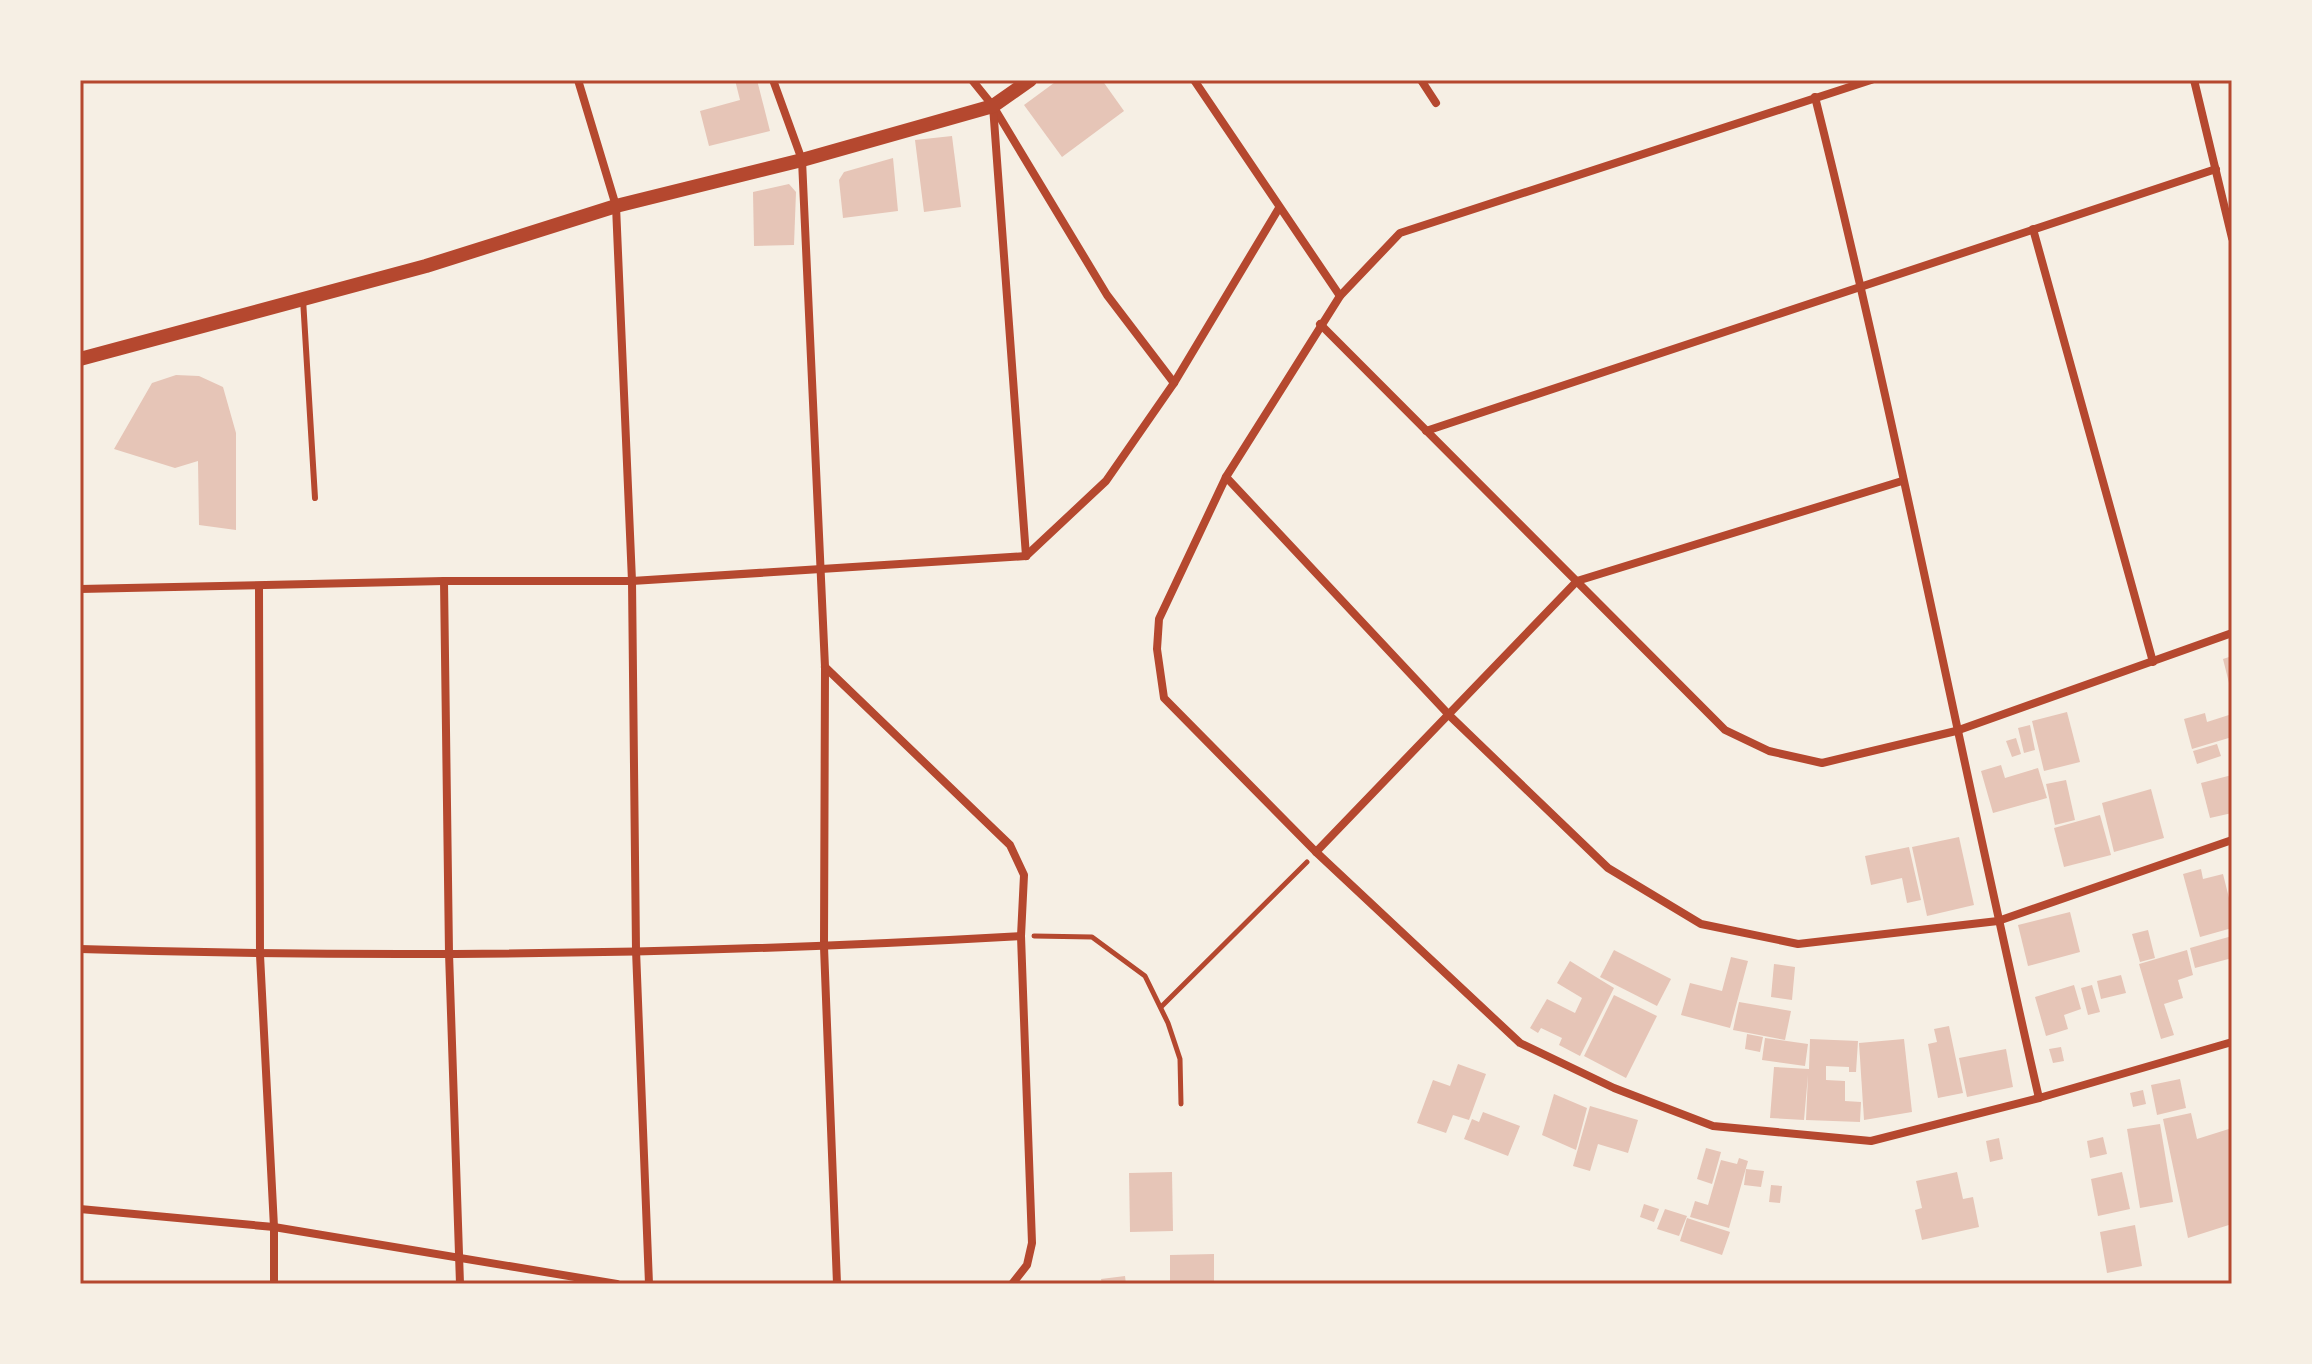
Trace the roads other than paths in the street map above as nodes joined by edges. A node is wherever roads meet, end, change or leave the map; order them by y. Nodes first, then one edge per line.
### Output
1 (578, 80) edge
2 (773, 80) edge
3 (972, 80) edge
4 (1030, 80) edge
5 (1194, 80) edge
6 (1421, 80) edge
7 (1871, 80) edge
8 (2194, 80) edge
9 (1815, 97) junction
10 (1436, 103) dead end
11 (993, 106) junction
12 (802, 160) junction
13 (2216, 169) junction
14 (616, 206) junction
15 (1279, 208) junction
16 (2033, 229) junction
17 (2232, 238) edge
18 (1862, 285) junction
19 (1340, 296) junction
20 (303, 299) junction
21 (1320, 324) junction
22 (80, 359) edge
23 (1174, 383) junction
24 (1426, 431) junction
25 (1226, 477) junction
26 (1902, 481) junction
27 (315, 498) dead end
28 (1026, 556) junction
29 (821, 571) junction
30 (444, 581) junction
31 (632, 581) junction
32 (1577, 581) junction
33 (259, 587) junction
34 (80, 589) edge
35 (2232, 633) edge
36 (2153, 662) junction
37 (825, 667) junction
38 (1450, 716) junction
39 (1956, 731) junction
40 (2232, 840) edge
41 (1316, 852) junction
42 (1998, 921) junction
43 (1021, 936) junction
44 (824, 947) junction
45 (80, 949) edge
46 (636, 950) junction
47 (449, 953) junction
48 (260, 955) junction
49 (2232, 1042) edge
50 (2039, 1098) junction
51 (80, 1209) edge
52 (274, 1227) junction
53 (460, 1260) junction
54 (274, 1284) edge
55 (460, 1284) edge
56 (617, 1284) edge
57 (649, 1284) edge
58 (837, 1284) edge
59 (1012, 1284) edge

1 - 14 street
2 - 12 street
3 - 11 street
4 - 11 street
5 - 15 street
6 - 10 street
7 - 9 street
8 - 13 street
9 - 18 street
9 - 19 street
11 - 12 street
11 - 23 street
11 - 28 street
12 - 14 street
12 - 29 street
13 - 16 street
13 - 17 street
14 - 20 street
14 - 31 street
15 - 19 street
15 - 23 street
16 - 18 street
16 - 36 street
18 - 24 street
18 - 26 street
19 - 21 street
20 - 22 street
20 - 27 lane
21 - 24 street
21 - 25 street
23 - 28 street
24 - 32 street
25 - 38 street
25 - 41 street
26 - 32 street
26 - 39 street
28 - 29 street
29 - 31 street
29 - 37 street
30 - 31 street
30 - 33 street
30 - 47 street
31 - 46 street
32 - 38 street
32 - 39 street
33 - 34 street
33 - 48 street
35 - 36 street
36 - 39 street
37 - 43 street
37 - 44 street
38 - 41 street
38 - 42 street
39 - 42 street
40 - 42 street
41 - 50 street
42 - 50 street
43 - 44 street
43 - 59 street
44 - 46 street
44 - 58 street
45 - 48 street
46 - 47 street
46 - 57 street
47 - 48 street
47 - 53 street
48 - 52 street
49 - 50 street
51 - 52 street
52 - 53 street
52 - 54 street
53 - 55 street
53 - 56 street

